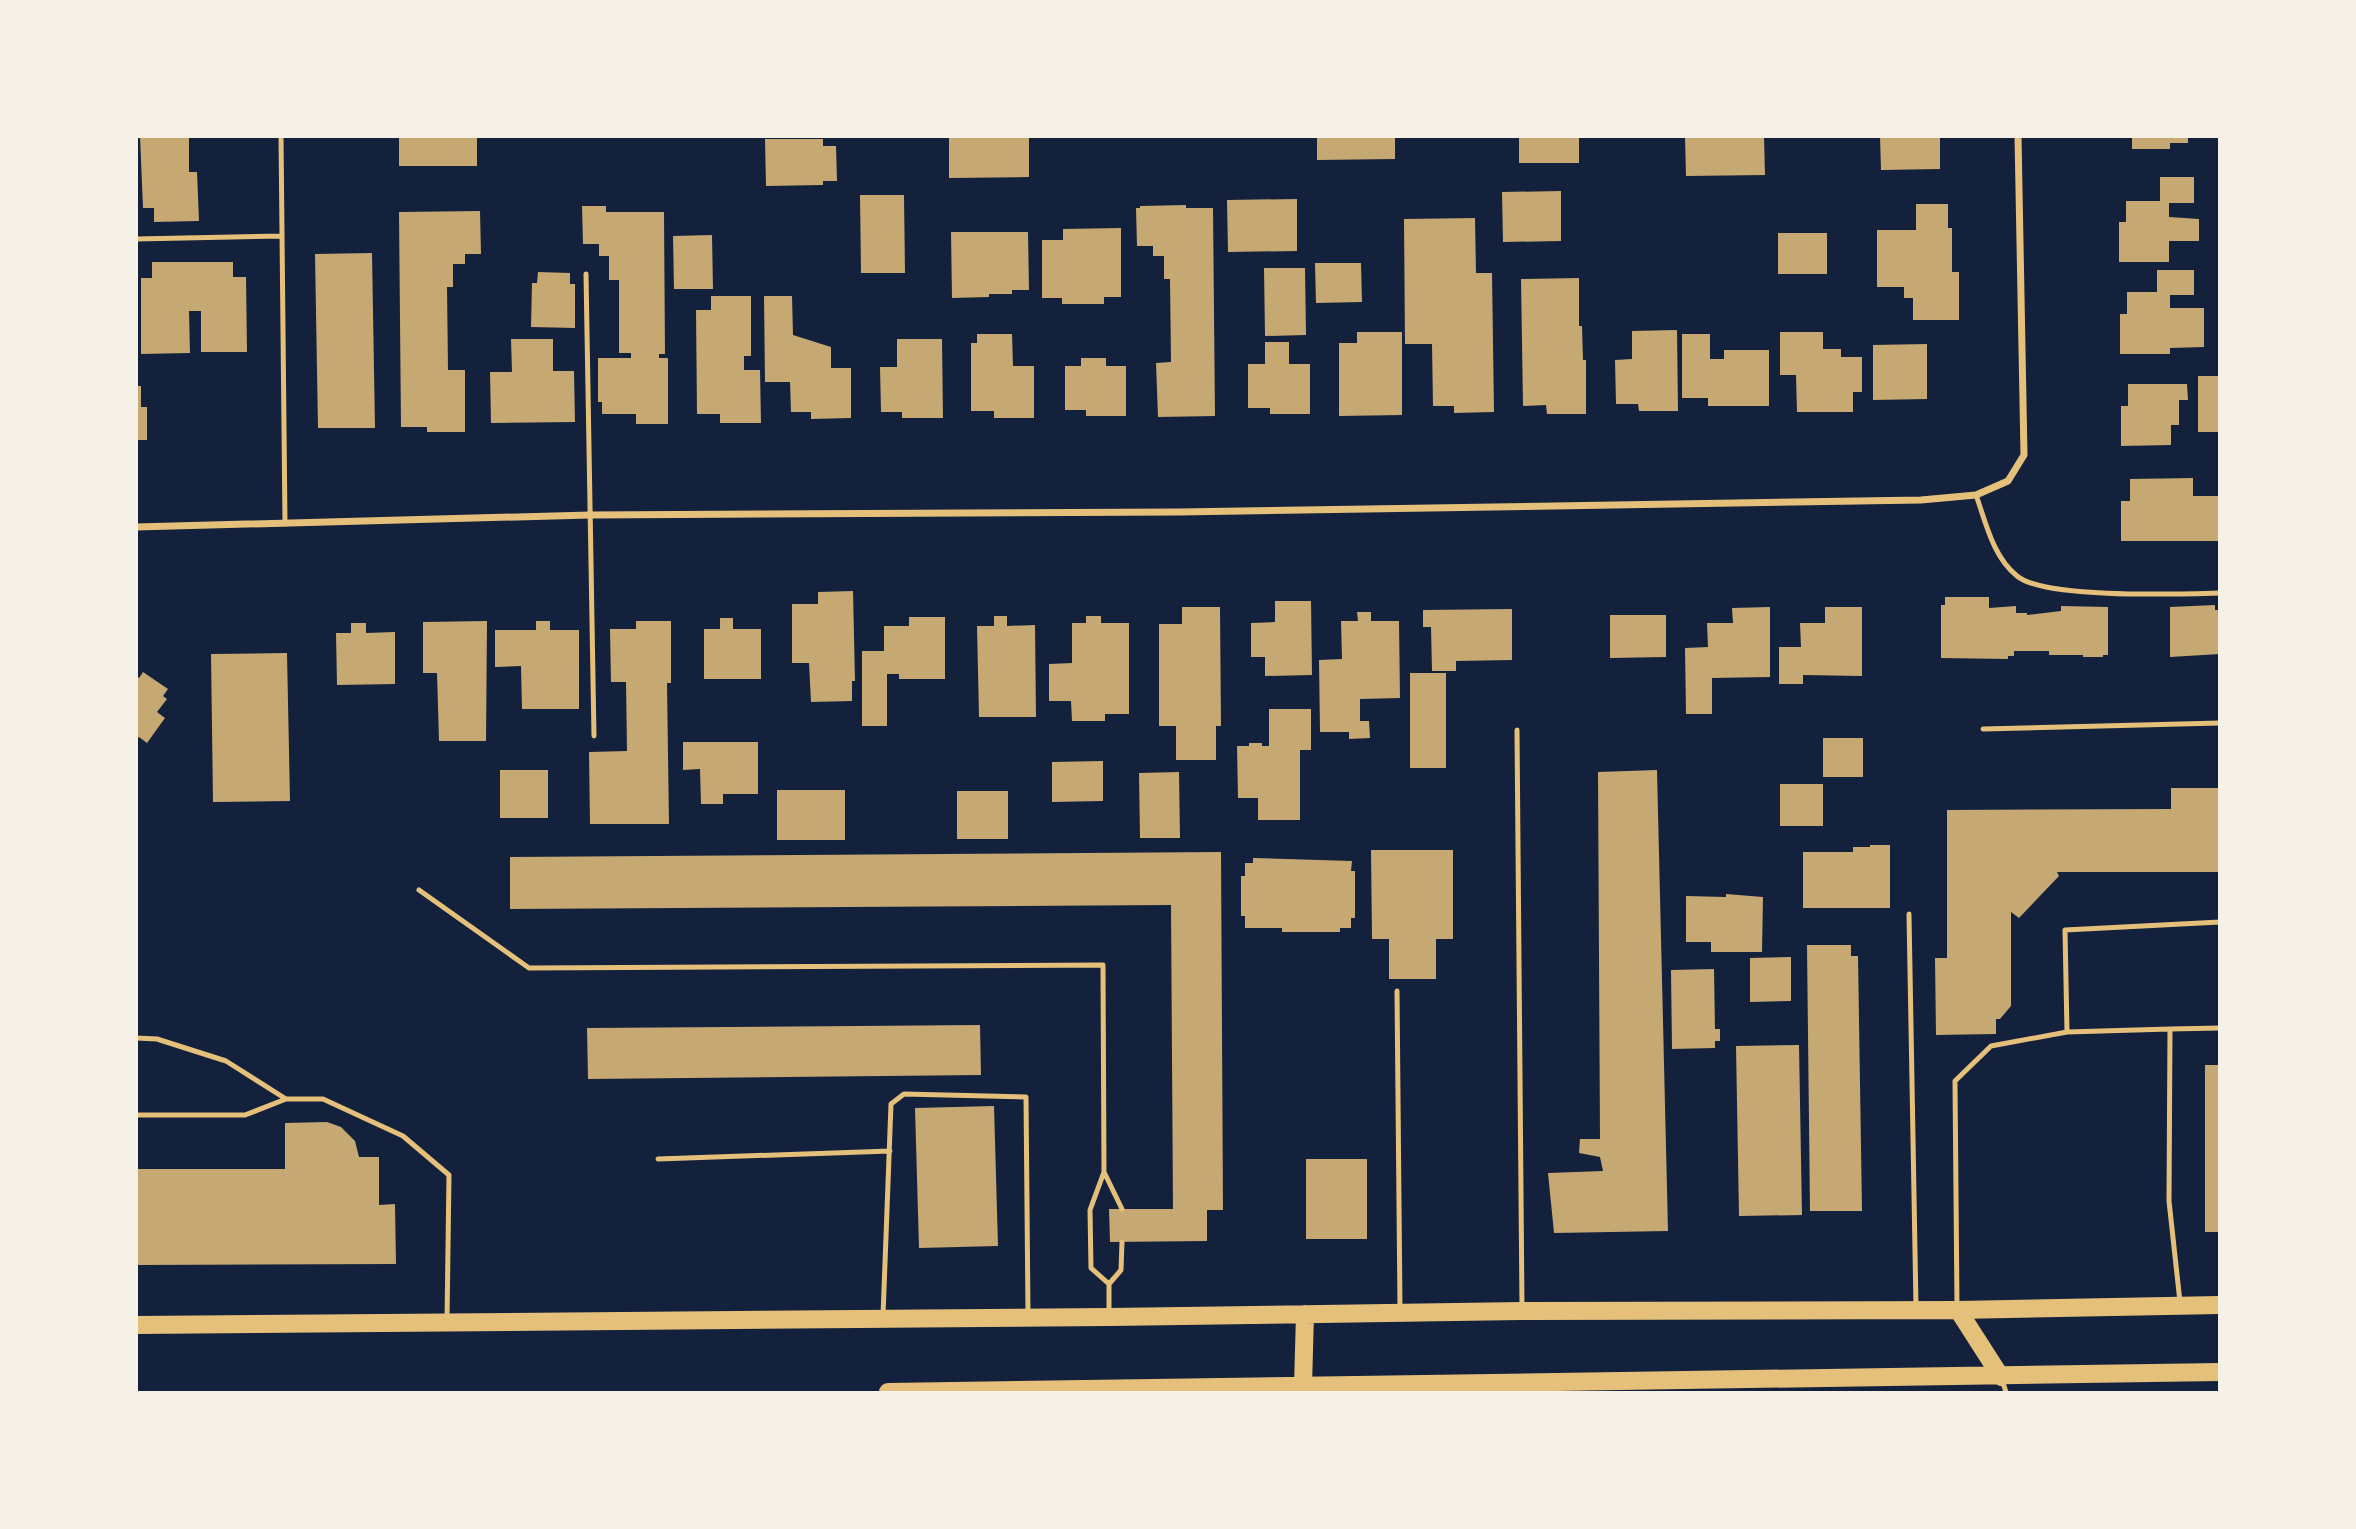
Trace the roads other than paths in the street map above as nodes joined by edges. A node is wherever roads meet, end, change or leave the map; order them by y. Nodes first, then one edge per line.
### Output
1 (281, 136) edge
2 (2018, 136) edge
3 (282, 236) junction
4 (136, 239) edge
5 (586, 274) dead end
6 (1976, 495) junction
7 (590, 515) junction
8 (285, 524) junction
9 (136, 527) edge
10 (2220, 593) edge
11 (2220, 723) edge
12 (1983, 729) dead end
13 (1517, 730) dead end
14 (594, 736) dead end
15 (419, 890) dead end
16 (1909, 914) dead end
17 (2220, 922) edge
18 (1396, 990) dead end
19 (2170, 1028) junction
20 (2220, 1028) edge
21 (2067, 1032) junction
22 (136, 1038) edge
23 (286, 1099) junction
24 (136, 1115) edge
25 (890, 1151) junction
26 (658, 1159) dead end
27 (1104, 1172) junction
28 (1122, 1209) dead end
29 (1122, 1242) dead end
30 (1108, 1284) junction
31 (2180, 1306) junction
32 (2220, 1306) edge
33 (1916, 1310) junction
34 (1958, 1310) junction
35 (1522, 1311) junction
36 (1400, 1313) junction
37 (1305, 1314) junction
38 (1028, 1317) junction
39 (1108, 1317) junction
40 (882, 1319) junction
41 (447, 1322) junction
42 (136, 1325) edge
43 (2220, 1372) edge
44 (2003, 1385) edge
45 (1303, 1386) junction
46 (1647, 1386) edge
47 (1683, 1386) edge
48 (1745, 1386) edge
49 (1441, 1388) edge
50 (1252, 1390) edge
51 (888, 1392) edge

1 - 3 lane
2 - 6 street
3 - 4 lane
3 - 8 lane
5 - 7 lane
6 - 7 street
6 - 10 lane
7 - 8 street
7 - 14 lane
8 - 9 street
11 - 12 lane
13 - 35 lane
15 - 27 lane
16 - 33 lane
17 - 21 lane
18 - 36 lane
19 - 20 lane
19 - 21 lane
19 - 31 lane
21 - 34 lane
22 - 23 lane
23 - 24 lane
23 - 41 lane
25 - 26 lane
25 - 38 lane
25 - 40 lane
27 - 28 lane
27 - 30 lane
29 - 30 lane
30 - 39 lane
31 - 32 main road
31 - 34 main road
33 - 34 main road
33 - 35 main road
34 - 44 main road
35 - 36 main road
36 - 37 main road
37 - 39 main road
37 - 45 main road
38 - 39 main road
38 - 40 main road
40 - 41 main road
41 - 42 main road
43 - 44 main road
44 - 48 main road
45 - 49 main road
45 - 50 main road
46 - 47 main road
46 - 49 main road
47 - 48 main road
50 - 51 main road

